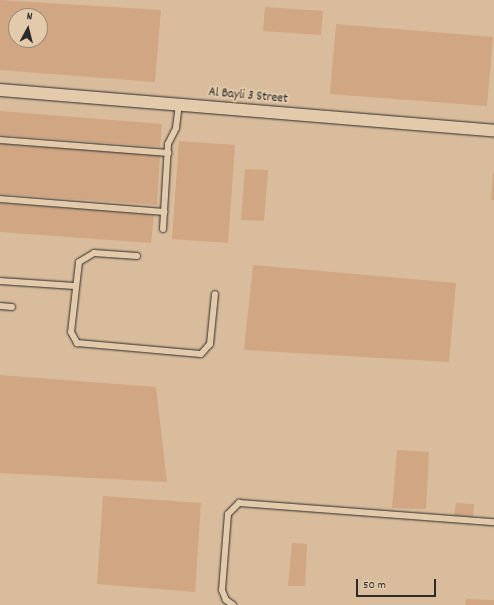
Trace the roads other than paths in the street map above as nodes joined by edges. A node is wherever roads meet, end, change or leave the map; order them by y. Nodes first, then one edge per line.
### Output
1 (0, 90) edge
2 (179, 105) junction
3 (494, 131) edge
4 (0, 140) edge
5 (168, 153) junction
6 (0, 199) edge
7 (164, 212) junction
8 (163, 229) dead end
9 (137, 256) dead end
10 (0, 281) edge
11 (75, 286) junction
12 (215, 294) dead end
13 (0, 306) edge
14 (12, 307) dead end
15 (494, 522) edge
16 (233, 605) edge

1 - 2 street, Al Bayli 3 Street
2 - 3 street, Al Bayli 3 Street
2 - 5 lane
4 - 5 lane
5 - 7 lane
6 - 7 lane
7 - 8 lane
9 - 11 lane
10 - 11 lane
11 - 12 lane
13 - 14 lane
15 - 16 lane

